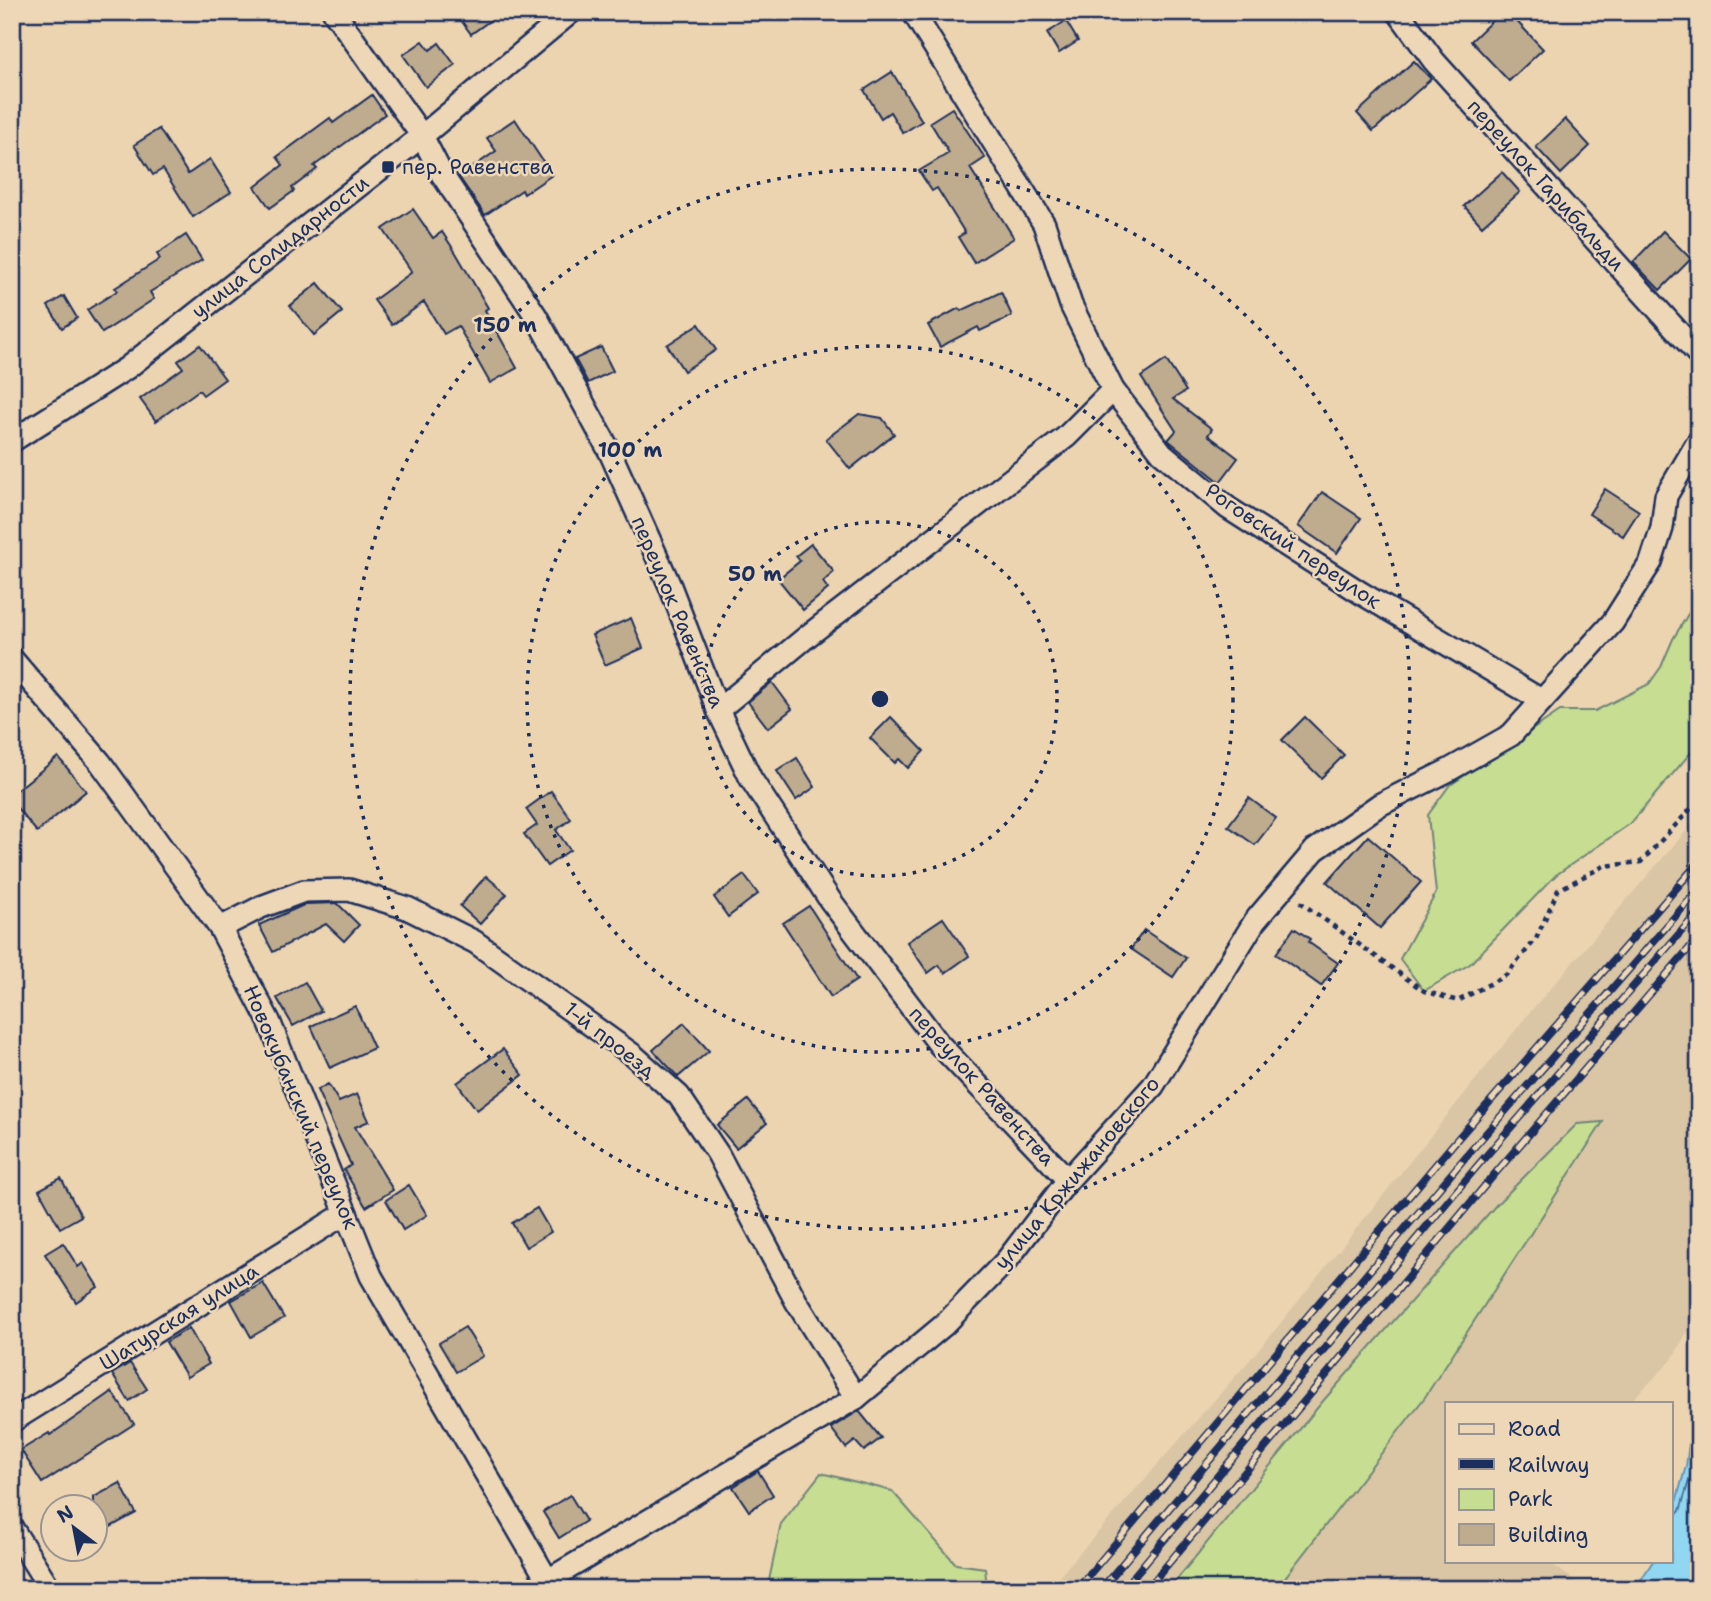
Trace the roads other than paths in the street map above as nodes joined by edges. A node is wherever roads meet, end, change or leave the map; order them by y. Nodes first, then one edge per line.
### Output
1 (334, 12) edge
2 (570, 12) edge
3 (913, 12) edge
4 (1398, 12) edge
5 (422, 136) junction
6 (1699, 355) edge
7 (1114, 390) junction
8 (1699, 440) edge
9 (12, 441) edge
10 (12, 659) edge
11 (1541, 700) junction
12 (719, 710) junction
13 (220, 928) junction
14 (1068, 1180) junction
15 (346, 1213) junction
16 (856, 1398) junction
17 (12, 1421) edge
18 (12, 1528) edge
19 (39, 1584) edge
20 (540, 1585) edge

1 - 5 street, переулок Равенства
2 - 5 street, улица Солидарности
3 - 7 street, Роговский переулок
4 - 6 street, переулок Гарибальди
5 - 9 street, улица Солидарности
5 - 12 street, переулок Равенства
7 - 11 street, Роговский переулок
7 - 12 street
8 - 11 street, улица Кржижановского
10 - 13 street, Новокубанский переулок
11 - 14 street, улица Кржижановского
12 - 14 street, переулок Равенства
13 - 15 street, Новокубанский переулок
13 - 16 street, 1-й проезд
14 - 16 street, улица Кржижановского
15 - 17 street, Шатурская улица
15 - 20 street, Новокубанский переулок
16 - 20 street, улица Кржижановского
18 - 19 street

